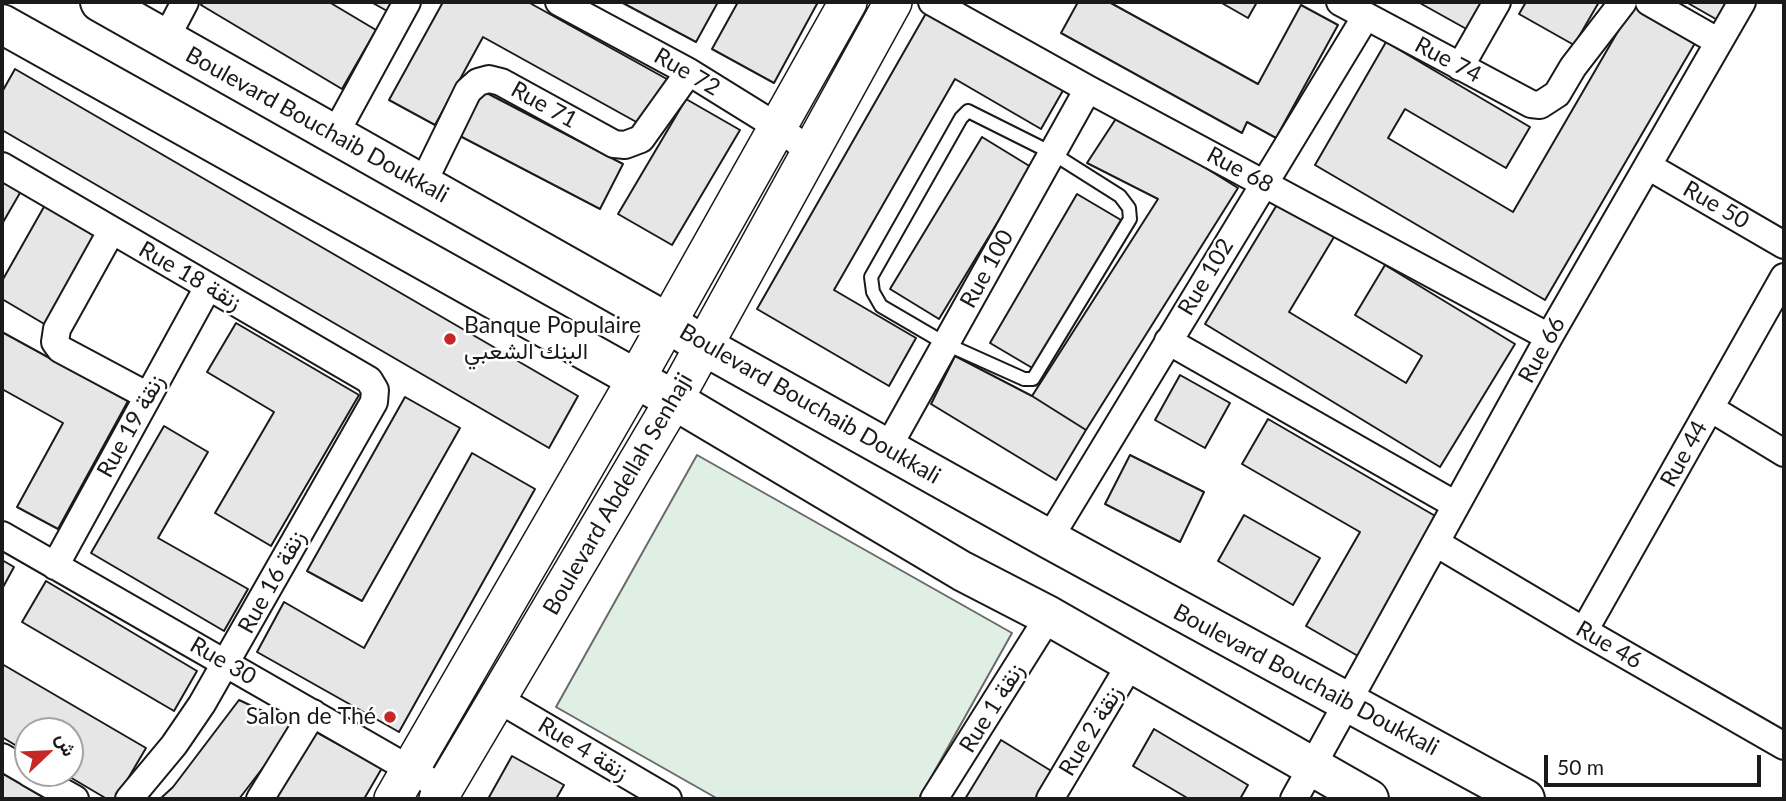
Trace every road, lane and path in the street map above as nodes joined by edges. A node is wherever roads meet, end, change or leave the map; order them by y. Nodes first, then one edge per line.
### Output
1 (100, 2) edge
2 (185, 2) edge
3 (407, 2) edge
4 (559, 2) edge
5 (848, 2) edge
6 (892, 2) edge
7 (932, 2) edge
8 (1340, 2) edge
9 (1497, 2) edge
10 (1623, 2) edge
11 (1649, 2) edge
12 (1742, 2) edge
13 (1366, 16) junction
14 (2, 24) edge
15 (165, 40) junction
16 (1719, 42) junction
17 (1460, 66) junction
18 (689, 72) junction
19 (1088, 89) junction
20 (776, 126) junction
21 (335, 134) junction
22 (810, 151) junction
23 (1052, 153) junction
24 (2, 166) edge
25 (1648, 166) junction
26 (1263, 182) junction
27 (422, 185) junction
28 (112, 230) junction
29 (1784, 245) edge
30 (1784, 277) edge
31 (208, 287) junction
32 (668, 323) junction
33 (1549, 337) junction
34 (1168, 341) junction
35 (946, 344) junction
36 (704, 346) junction
37 (636, 379) junction
38 (375, 390) joint
39 (148, 396) junction
40 (674, 400) junction
41 (1710, 408) junction
42 (887, 449) junction
43 (1784, 453) edge
44 (1457, 505) junction
45 (2, 535) edge
46 (1049, 539) junction
47 (1436, 543) junction
48 (55, 566) junction
49 (1049, 616) junction
50 (1584, 631) junction
51 (226, 663) junction
52 (1131, 663) junction
53 (498, 699) junction
54 (1349, 702) junction
55 (313, 713) junction
56 (1784, 746) edge
57 (1303, 783) edge
58 (402, 785) edge
59 (54, 787) edge
60 (441, 794) edge
61 (75, 799) edge
62 (129, 799) edge
63 (260, 799) edge
64 (668, 799) edge
65 (934, 799) edge
66 (1050, 799) edge
67 (1369, 799) edge
68 (1525, 799) edge

1 - 15 main road, Boulevard Bouchaib Doukkali
2 - 15 street
3 - 21 street
4 - 18 street, Rue 72
5 - 20 street, Boulevard Abdellah Senhaji
6 - 22 street, Boulevard Abdellah Senhaji
7 - 19 street, Rue 68
8 - 13 street, Rue 74
9 - 17 street
10 - 17 street, Rue 74
11 - 16 street
12 - 16 street, Rue 66
13 - 17 street, Rue 74
13 - 26 street, Rue 102
14 - 37 main road
15 - 21 main road, Boulevard Bouchaib Doukkali
16 - 25 street, Rue 66
18 - 20 street, Rue 72
18 - 27 street, Rue 71
19 - 23 street, Rue 100
19 - 26 street, Rue 68
20 - 22 street, Rue 72
20 - 32 street, Boulevard Abdellah Senhaji
21 - 27 main road, Boulevard Bouchaib Doukkali
22 - 36 street, Boulevard Abdellah Senhaji
23 - 35 street, Rue 100
23 - 35 lane
23 - 35 lane
24 - 28 street, Rue 18 زنقة
25 - 29 street, Rue 50
25 - 33 street, Rue 66
26 - 33 street, Rue 68
26 - 34 street, Rue 102
27 - 32 main road, Boulevard Bouchaib Doukkali
28 - 31 street, Rue 18 زنقة
28 - 39 street
30 - 41 street, Rue 44
31 - 38 street, Rue 18 زنقة
31 - 39 street, Rue 19 زنقة
32 - 36 main road, Boulevard Bouchaib Doukkali
32 - 37 street, Boulevard Abdellah Senhaji
33 - 44 street, Rue 66
34 - 44 street
34 - 46 street, Rue 102
35 - 42 street, Rue 100
36 - 40 street, Boulevard Abdellah Senhaji
36 - 42 main road, Boulevard Bouchaib Doukkali
37 - 40 main road
37 - 58 street, Boulevard Abdellah Senhaji
38 - 51 street, Rue 16 زنقة
39 - 48 street, Rue 19 زنقة
40 - 49 main road
40 - 53 street, Boulevard Abdellah Senhaji
41 - 43 street
41 - 50 street, Rue 44
42 - 46 main road, Boulevard Bouchaib Doukkali
44 - 47 street, Rue 66
45 - 48 street, Rue 30
46 - 54 main road, Boulevard Bouchaib Doukkali
47 - 50 street, Rue 46
47 - 54 street, Rue 66
48 - 51 street, Rue 30
49 - 52 main road
49 - 65 street, Rue 1 زنقة
50 - 56 street, Rue 46
51 - 55 street, Rue 30
51 - 62 street, Rue 16 زنقة
52 - 57 main road
52 - 66 street, Rue 2 زنقة
53 - 60 street, Boulevard Abdellah Senhaji
53 - 64 street, Rue 4 زنقة
54 - 57 street, Rue 66
54 - 68 main road, Boulevard Bouchaib Doukkali
55 - 58 street, Rue 30
55 - 63 street
57 - 67 main road
58 - 60 street, Rue 30
59 - 61 street

